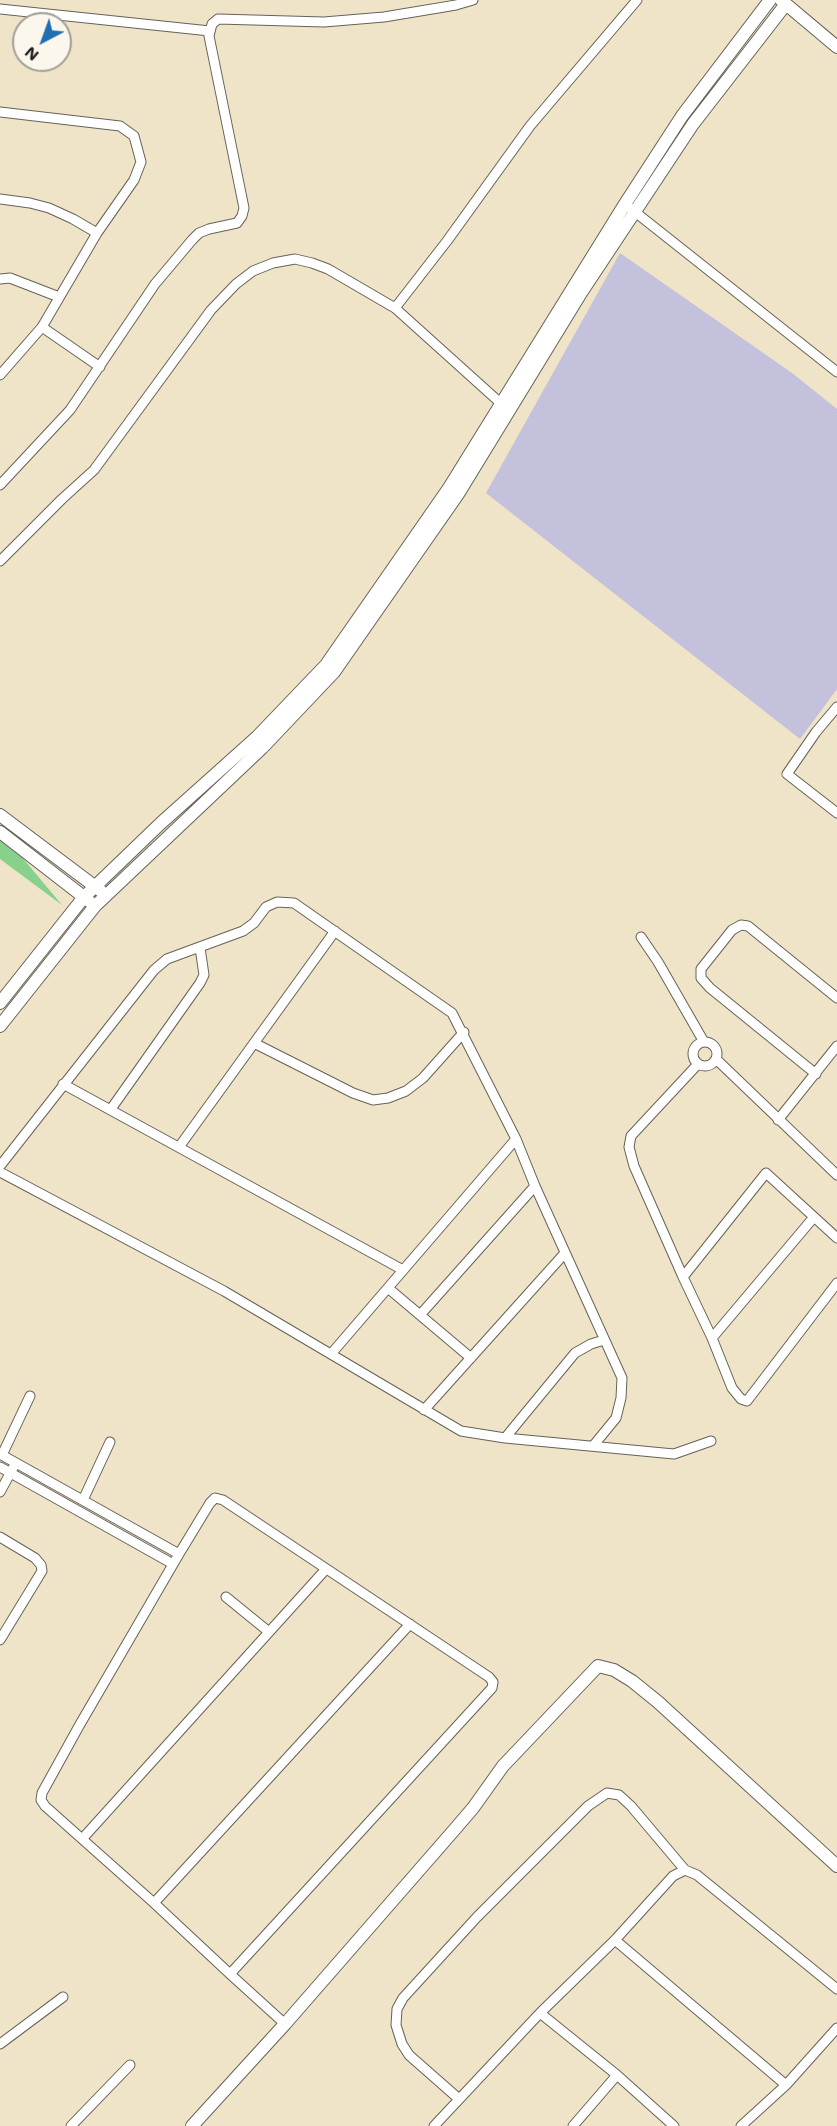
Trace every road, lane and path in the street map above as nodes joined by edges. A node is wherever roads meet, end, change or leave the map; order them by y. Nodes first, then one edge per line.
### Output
1 (472, 0) edge
2 (637, 0) edge
3 (770, 0) edge
4 (783, 2) edge
5 (0, 9) edge
6 (210, 31) junction
7 (837, 47) edge
8 (0, 112) edge
9 (0, 199) edge
10 (629, 208) junction
11 (97, 233) junction
12 (0, 279) edge
13 (59, 297) junction
14 (394, 308) junction
15 (42, 327) junction
16 (100, 367) junction
17 (837, 372) edge
18 (0, 375) edge
19 (505, 408) junction
20 (0, 484) edge
21 (0, 561) edge
22 (837, 707) edge
23 (837, 813) edge
24 (0, 815) edge
25 (0, 832) edge
26 (94, 886) junction
27 (106, 895) junction
28 (84, 897) junction
29 (95, 906) junction
30 (335, 931) junction
31 (641, 937) dead end
32 (200, 948) junction
33 (837, 998) edge
34 (0, 1003) edge
35 (0, 1026) edge
36 (464, 1032) junction
37 (704, 1042) junction
38 (254, 1043) junction
39 (837, 1046) edge
40 (716, 1059) junction
41 (698, 1064) junction
42 (816, 1074) junction
43 (63, 1084) junction
44 (111, 1109) junction
45 (778, 1120) junction
46 (516, 1138) junction
47 (179, 1146) junction
48 (0, 1166) edge
49 (0, 1172) edge
50 (837, 1175) edge
51 (535, 1186) junction
52 (814, 1217) junction
53 (837, 1238) edge
54 (565, 1252) junction
55 (403, 1270) junction
56 (683, 1276) junction
57 (837, 1283) edge
58 (388, 1287) junction
59 (420, 1315) junction
60 (712, 1338) junction
61 (604, 1340) junction
62 (331, 1354) junction
63 (471, 1358) junction
64 (30, 1396) dead end
65 (424, 1410) junction
66 (505, 1438) junction
67 (711, 1441) dead end
68 (110, 1442) dead end
69 (593, 1446) junction
70 (1, 1454) edge
71 (16, 1463) junction
72 (0, 1467) edge
73 (11, 1472) junction
74 (0, 1492) edge
75 (83, 1500) junction
76 (0, 1537) edge
77 (179, 1554) junction
78 (173, 1564) junction
79 (326, 1569) junction
80 (226, 1597) dead end
81 (410, 1624) junction
82 (269, 1632) junction
83 (0, 1640) edge
84 (83, 1838) junction
85 (837, 1866) edge
86 (685, 1870) junction
87 (154, 1903) junction
88 (615, 1940) junction
89 (230, 1974) junction
90 (837, 1989) edge
91 (63, 1997) dead end
92 (540, 2013) junction
93 (285, 2024) junction
94 (837, 2028) edge
95 (0, 2044) edge
96 (130, 2065) dead end
97 (616, 2075) junction
98 (786, 2085) junction
99 (459, 2099) junction
100 (71, 2126) edge
101 (192, 2126) edge
102 (434, 2126) edge
103 (573, 2126) edge
104 (674, 2126) edge
105 (741, 2126) edge

1 - 6 street
2 - 14 street
3 - 10 street
4 - 7 street
4 - 10 street
5 - 6 street
6 - 16 street
8 - 11 street
9 - 11 street
10 - 17 street
10 - 19 street
11 - 13 street
12 - 13 street
13 - 15 street
14 - 19 street
14 - 21 street
15 - 16 street
15 - 18 street
16 - 20 street
19 - 26 street
19 - 27 street
22 - 23 street
24 - 26 street
25 - 28 street
26 - 27 street
26 - 28 street
27 - 29 street
28 - 29 street
28 - 34 street
29 - 35 street
30 - 32 street
30 - 36 street
30 - 38 street
31 - 37 street
32 - 43 street
32 - 44 street
33 - 42 street
36 - 38 street
36 - 46 street
37 - 40 street
37 - 41 street
38 - 47 street
39 - 42 street
40 - 41 street
40 - 45 street
41 - 56 street
42 - 45 street
43 - 44 street
43 - 48 street
44 - 47 street
45 - 50 street
46 - 51 street
46 - 55 street
47 - 55 street
49 - 62 street
51 - 54 street
51 - 59 street
52 - 53 street
52 - 56 street
52 - 60 street
54 - 61 street
54 - 63 street
55 - 58 street
56 - 60 street
57 - 60 street
58 - 59 street
58 - 62 street
59 - 63 street
61 - 66 street
61 - 69 street
62 - 65 street
63 - 65 street
64 - 70 street
65 - 66 street
66 - 69 street
67 - 69 street
68 - 75 street
70 - 71 street
71 - 73 street
71 - 75 street
72 - 73 street
73 - 74 street
73 - 78 street
75 - 77 street
76 - 83 street
77 - 78 street
77 - 79 street
78 - 84 street
79 - 81 street
79 - 82 street
80 - 82 street
81 - 87 street
81 - 89 street
82 - 84 street
84 - 87 street
85 - 93 street
86 - 88 street
86 - 90 street
86 - 99 street
87 - 89 street
88 - 92 street
88 - 98 street
89 - 93 street
91 - 95 street
92 - 97 street
92 - 99 street
93 - 101 street
94 - 98 street
96 - 100 street
97 - 103 street
97 - 104 street
98 - 105 street
99 - 102 street

